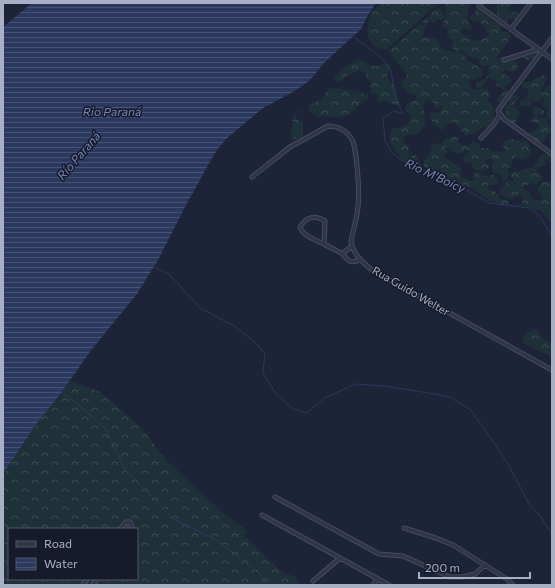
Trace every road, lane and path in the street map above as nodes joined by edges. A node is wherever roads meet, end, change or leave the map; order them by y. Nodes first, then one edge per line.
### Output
1 (531, 3) edge
2 (480, 4) edge
3 (511, 29) junction
4 (552, 38) edge
5 (540, 50) junction
6 (552, 59) edge
7 (504, 60) dead end
8 (500, 114) junction
9 (481, 138) dead end
10 (552, 154) edge
11 (252, 178) dead end
12 (324, 244) junction
13 (352, 246) junction
14 (342, 254) junction
15 (360, 260) junction
16 (552, 370) edge
17 (275, 497) dead end
18 (262, 515) dead end
19 (121, 528) edge
20 (132, 528) edge
21 (404, 528) dead end
22 (340, 558) junction
23 (485, 565) junction
24 (378, 579) junction
25 (313, 581) dead end
26 (372, 585) edge
27 (390, 585) edge
28 (513, 585) edge

1 - 3 street
2 - 3 street
3 - 5 street
4 - 5 street
5 - 6 street
5 - 7 street
5 - 8 street
8 - 9 street
8 - 10 street
11 - 13 street
12 - 12 street
12 - 14 street
13 - 14 street
13 - 15 street, Rua Guido Welter
14 - 15 street
15 - 16 street, Rua Guido Welter
17 - 23 street
18 - 22 street
19 - 20 street
21 - 23 street
22 - 24 street
22 - 25 street
23 - 28 street
24 - 26 street
24 - 27 street

